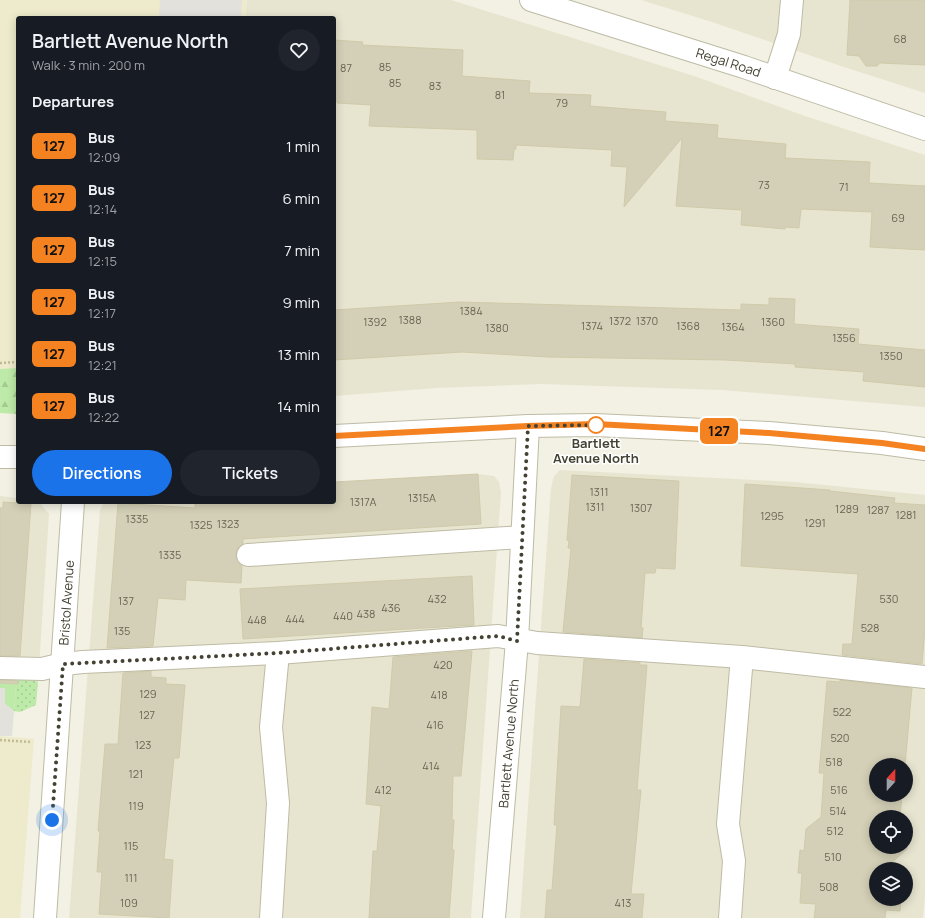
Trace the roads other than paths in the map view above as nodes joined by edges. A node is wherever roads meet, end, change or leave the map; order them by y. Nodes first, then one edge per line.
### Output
1 (531, 0) edge
2 (792, 0) edge
3 (775, 78) junction
4 (925, 129) edge
5 (528, 426) junction
6 (336, 436) edge
7 (925, 449) edge
8 (0, 457) edge
9 (16, 457) edge
10 (73, 504) edge
11 (522, 537) junction
12 (248, 555) dead end
13 (517, 641) junction
14 (278, 653) junction
15 (742, 657) junction
16 (63, 664) junction
17 (0, 668) edge
18 (925, 677) edge
19 (45, 918) edge
20 (271, 918) edge
21 (494, 918) edge
22 (730, 918) edge

1 - 3 street, Regal Road
2 - 3 street
3 - 4 street, Regal Road
5 - 6 street
5 - 7 street
5 - 11 street, Bartlett Avenue North
8 - 9 street
10 - 16 street, Bristol Avenue
11 - 12 street
11 - 13 street, Bartlett Avenue North
13 - 14 street
13 - 15 street
13 - 21 street, Bartlett Avenue North
14 - 16 street
14 - 20 street
15 - 18 street
15 - 22 street
16 - 17 street
16 - 19 street, Bristol Avenue

